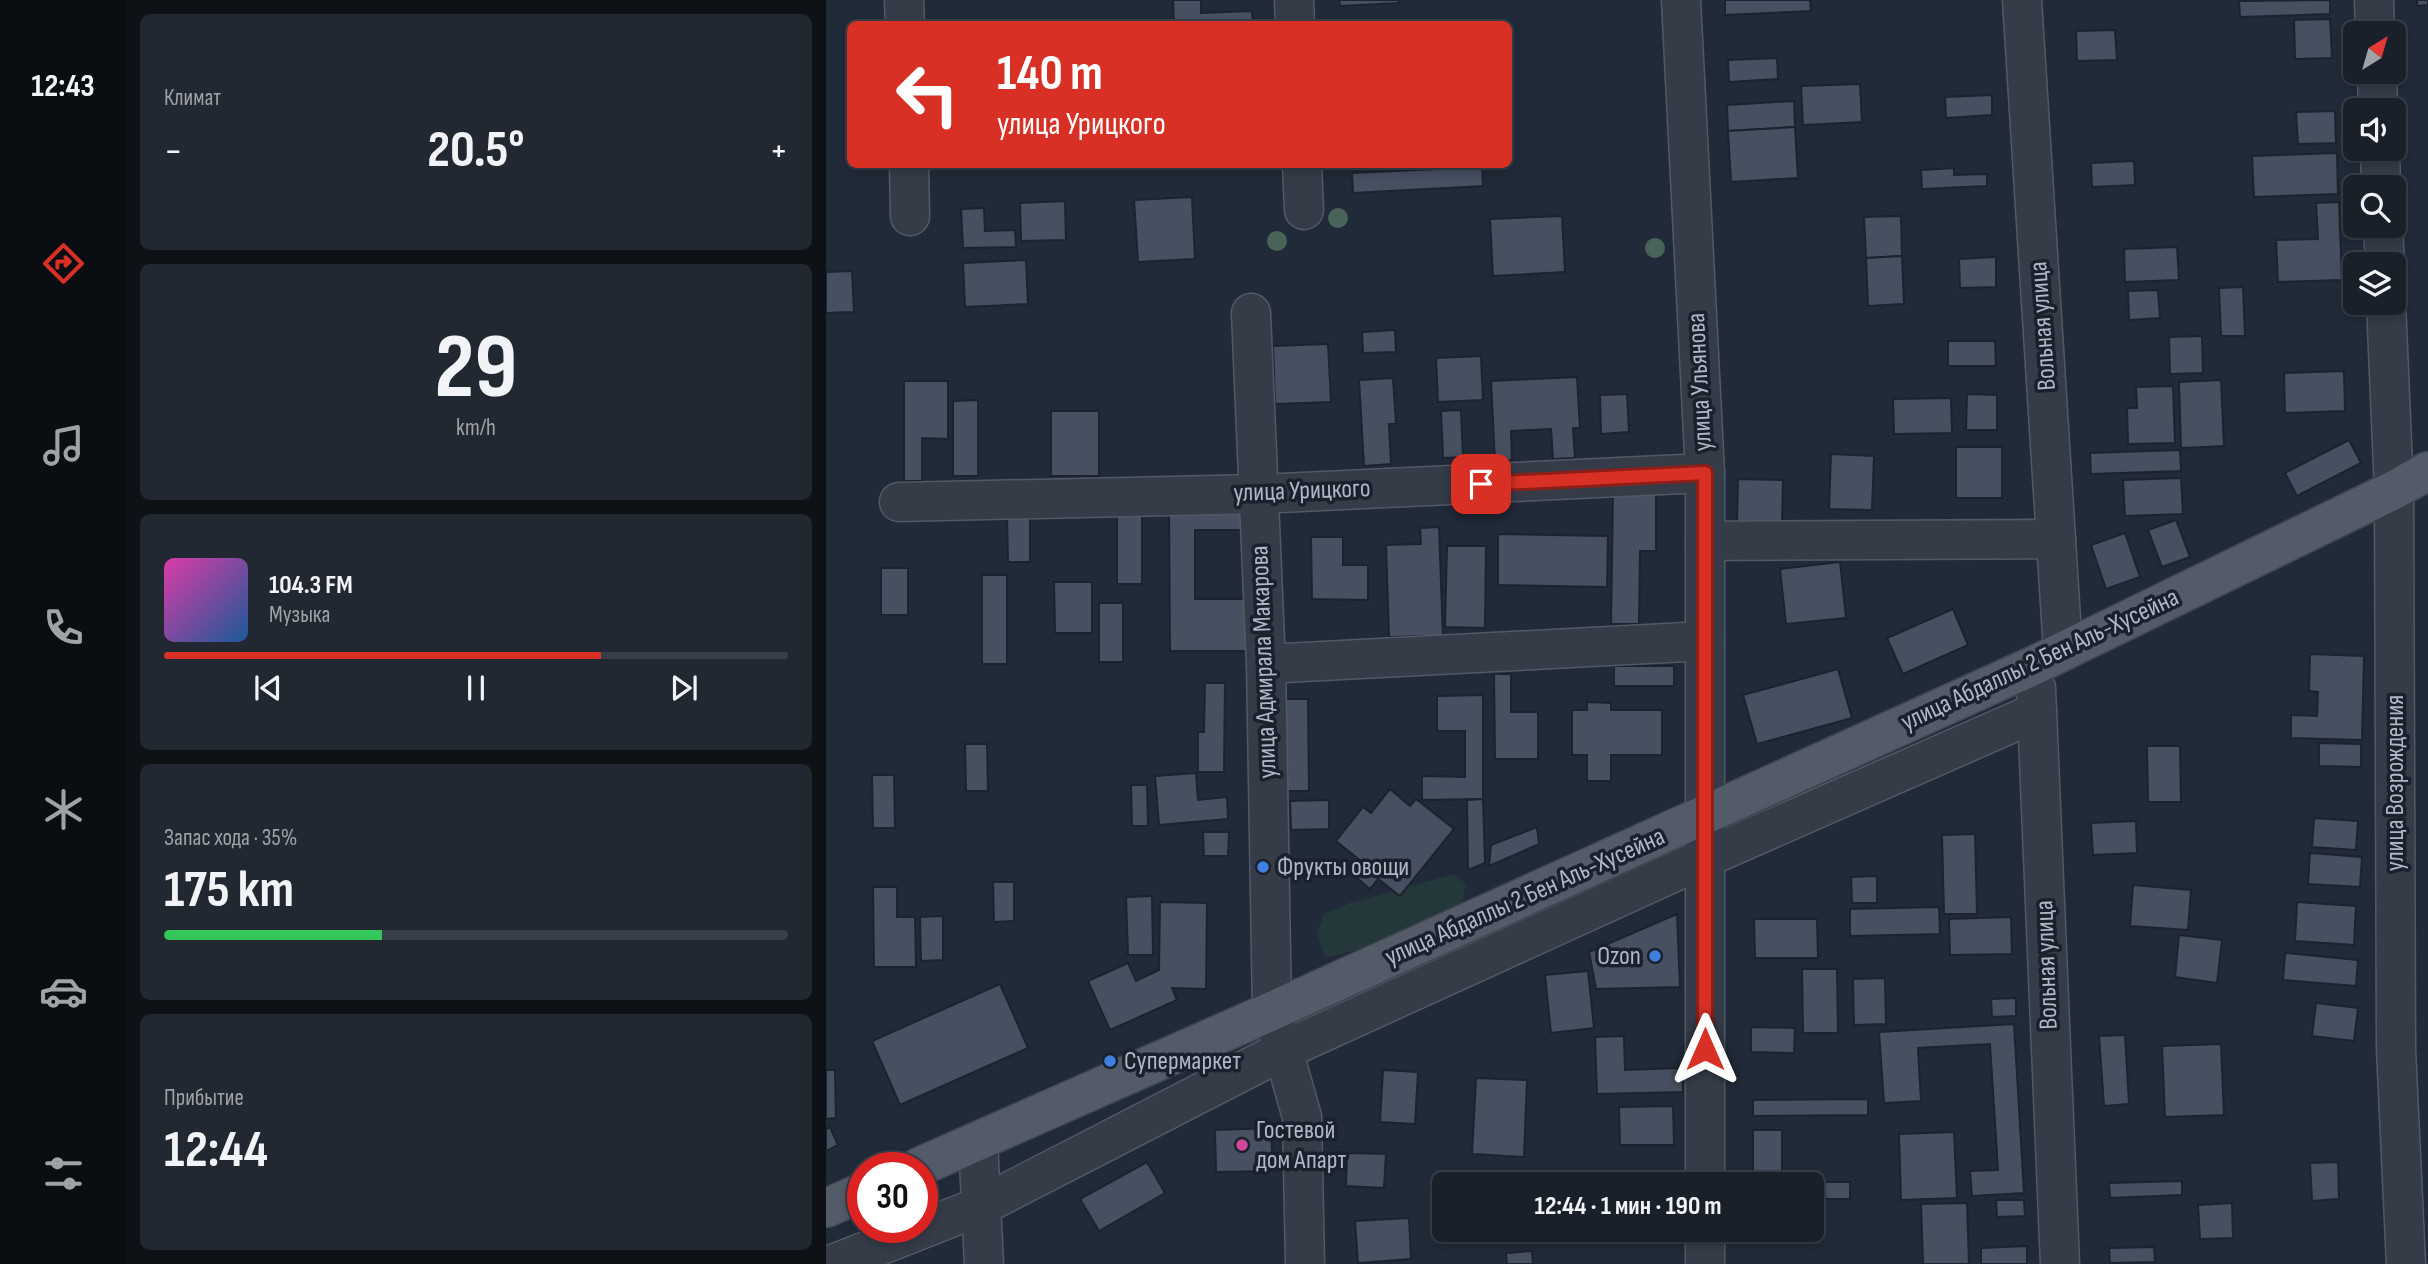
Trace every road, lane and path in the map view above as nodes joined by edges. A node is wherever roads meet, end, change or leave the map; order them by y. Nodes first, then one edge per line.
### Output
1 (905, 0) edge
2 (1294, 0) edge
3 (1681, 0) edge
4 (2022, 0) edge
5 (2374, 0) edge
6 (905, 21) edge
7 (1296, 21) edge
8 (2375, 21) edge
9 (909, 168) edge
10 (1302, 168) edge
11 (1304, 210) dead end
12 (910, 216) dead end
13 (1251, 313) dead end
14 (2387, 315) edge
15 (2428, 471) edge
16 (1705, 473) junction
17 (2394, 490) junction
18 (1258, 494) junction
19 (899, 502) dead end
20 (2056, 539) junction
21 (1705, 541) junction
22 (1705, 641) junction
23 (2049, 658) junction
24 (1266, 664) junction
25 (2037, 712) junction
26 (1706, 815) junction
27 (1705, 858) junction
28 (1272, 1011) junction
29 (1284, 1050) junction
30 (978, 1142) junction
31 (938, 1159) edge
32 (1705, 1172) edge
33 (847, 1199) edge
34 (981, 1206) junction
35 (826, 1208) edge
36 (1705, 1242) edge
37 (833, 1264) edge
38 (984, 1264) edge
39 (1305, 1264) edge
40 (1704, 1264) edge
41 (2060, 1264) edge
42 (2406, 1264) edge

1 - 6 street
2 - 7 street
3 - 16 street, улица Ульянова
4 - 20 street, Вольная улица
5 - 8 street
9 - 12 street
10 - 11 street
13 - 18 street, улица Адмирала Макарова
14 - 17 street, улица Возрождения
15 - 17 main road, улица Абдаллы 2 Бен Аль-Хусейна
16 - 18 street, улица Урицкого
16 - 21 street, улица Ульянова
17 - 23 main road, улица Абдаллы 2 Бен Аль-Хусейна
17 - 42 street, улица Возрождения
18 - 19 street, улица Урицкого
18 - 24 street, улица Адмирала Макарова
20 - 21 street
20 - 23 street, Вольная улица
21 - 22 street, улица Ульянова
22 - 24 street
22 - 26 street, улица Ульянова
23 - 25 street, Вольная улица
23 - 26 main road, улица Абдаллы 2 Бен Аль-Хусейна
24 - 28 street, улица Адмирала Макарова
25 - 27 street
25 - 41 street, Вольная улица
26 - 27 street, улица Ульянова
26 - 28 main road, улица Абдаллы 2 Бен Аль-Хусейна
27 - 29 street
27 - 32 street, улица Ульянова
28 - 29 street, улица Адмирала Макарова
28 - 30 main road, улица Абдаллы 2 Бен Аль-Хусейна
29 - 34 street
29 - 39 street, улица Адмирала Макарова
30 - 31 main road, улица Абдаллы 2 Бен Аль-Хусейна
30 - 34 street
33 - 35 main road
34 - 37 street
34 - 38 street
36 - 40 street

